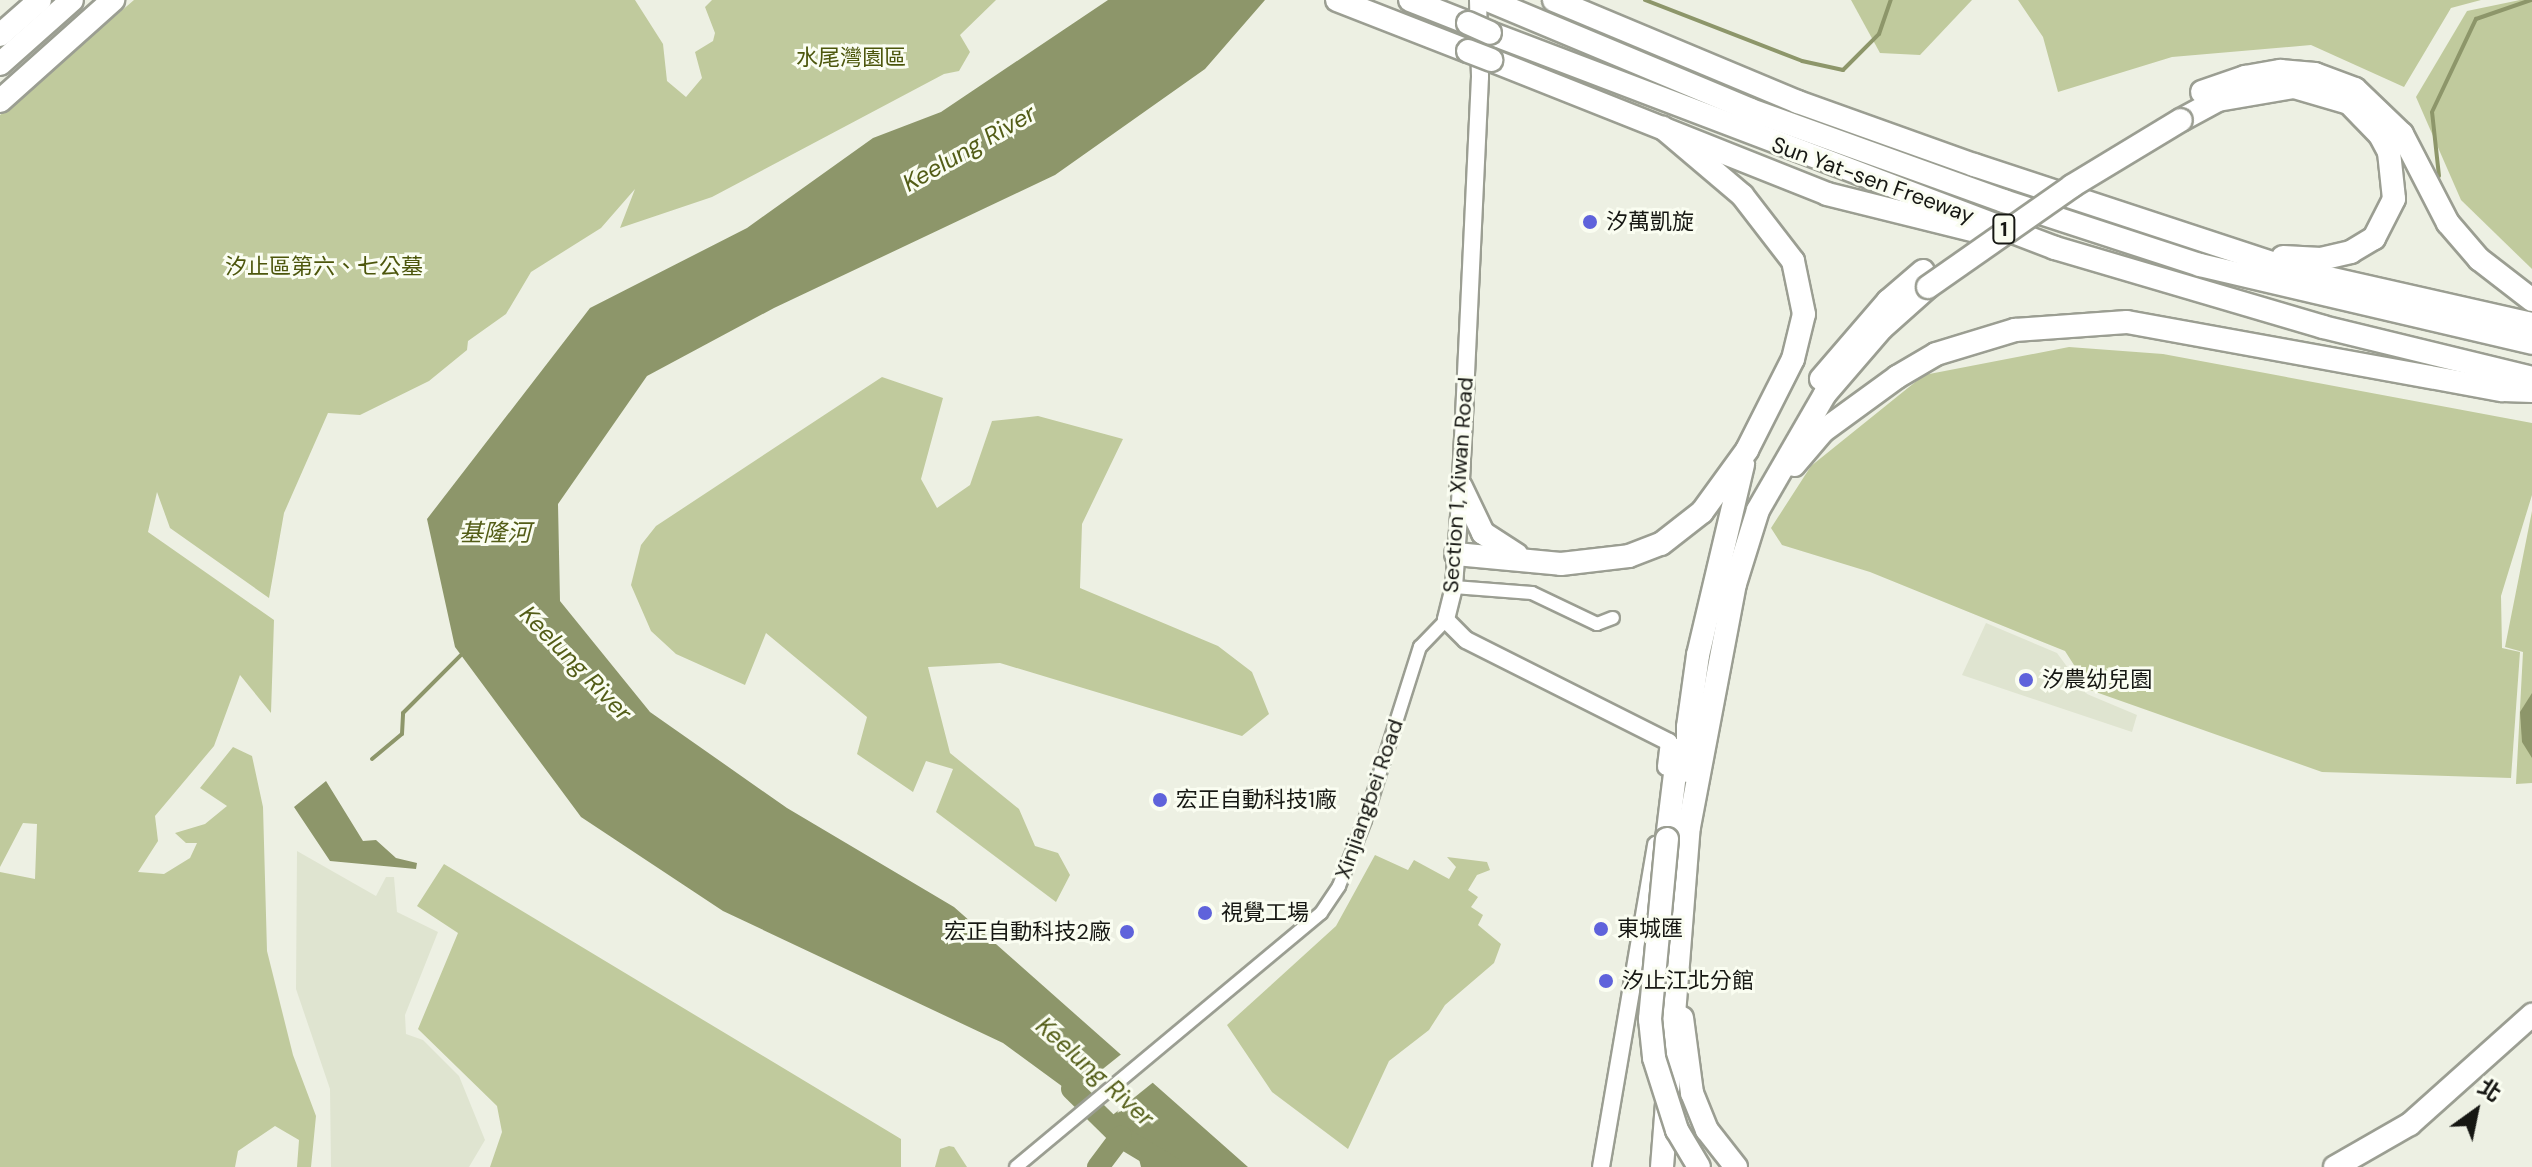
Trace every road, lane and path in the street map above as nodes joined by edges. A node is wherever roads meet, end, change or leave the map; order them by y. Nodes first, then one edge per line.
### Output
1 (40, 0) edge
2 (72, 0) edge
3 (113, 0) edge
4 (1337, 0) edge
5 (1410, 0) edge
6 (1478, 0) edge
7 (1488, 0) edge
8 (1554, 0) edge
9 (0, 35) edge
10 (0, 64) edge
11 (0, 101) edge
12 (2176, 115) junction
13 (1663, 128) junction
14 (2223, 247) junction
15 (2055, 248) junction
16 (2532, 300) edge
17 (2532, 324) edge
18 (2532, 343) edge
19 (2532, 378) edge
20 (2532, 391) edge
21 (1747, 450) junction
22 (1461, 487) junction
23 (1738, 540) junction
24 (1456, 554) junction
25 (1537, 561) junction
26 (1454, 587) junction
27 (1613, 618) dead end
28 (1446, 620) junction
29 (1688, 727) junction
30 (1689, 827) junction
31 (1677, 960) junction
32 (2532, 1015) edge
33 (2532, 1033) edge
34 (1016, 1167) edge
35 (1601, 1167) edge
36 (1662, 1167) edge
37 (1699, 1167) edge
38 (1736, 1167) edge
39 (2335, 1167) edge
40 (2366, 1167) edge

1 - 9 highway
2 - 10 highway
3 - 11 highway
4 - 13 highway, bridge
5 - 15 highway, Sun Yat-sen Freeway / 1, bridge
6 - 22 street, Section 1, Xiwan Road
7 - 18 highway, Sun Yat-sen Freeway / 1
8 - 14 highway
12 - 14 highway
12 - 16 highway
12 - 23 highway, bridge
13 - 15 highway
13 - 21 highway
14 - 17 highway
15 - 19 highway, Sun Yat-sen Freeway / 1
20 - 23 highway
21 - 23 highway
21 - 25 highway
22 - 24 street, Section 1, Xiwan Road
22 - 25 highway
23 - 29 highway
23 - 30 highway
24 - 25 highway
24 - 26 street, Section 1, Xiwan Road
26 - 27 street
26 - 28 street, Section 1, Xiwan Road
28 - 34 street, Xinjiangbei Road
28 - 35 street, Section 1, Xiwan Road
29 - 30 highway
29 - 37 highway, bridge
30 - 31 highway
31 - 36 highway
31 - 38 highway
32 - 39 highway
33 - 40 highway

